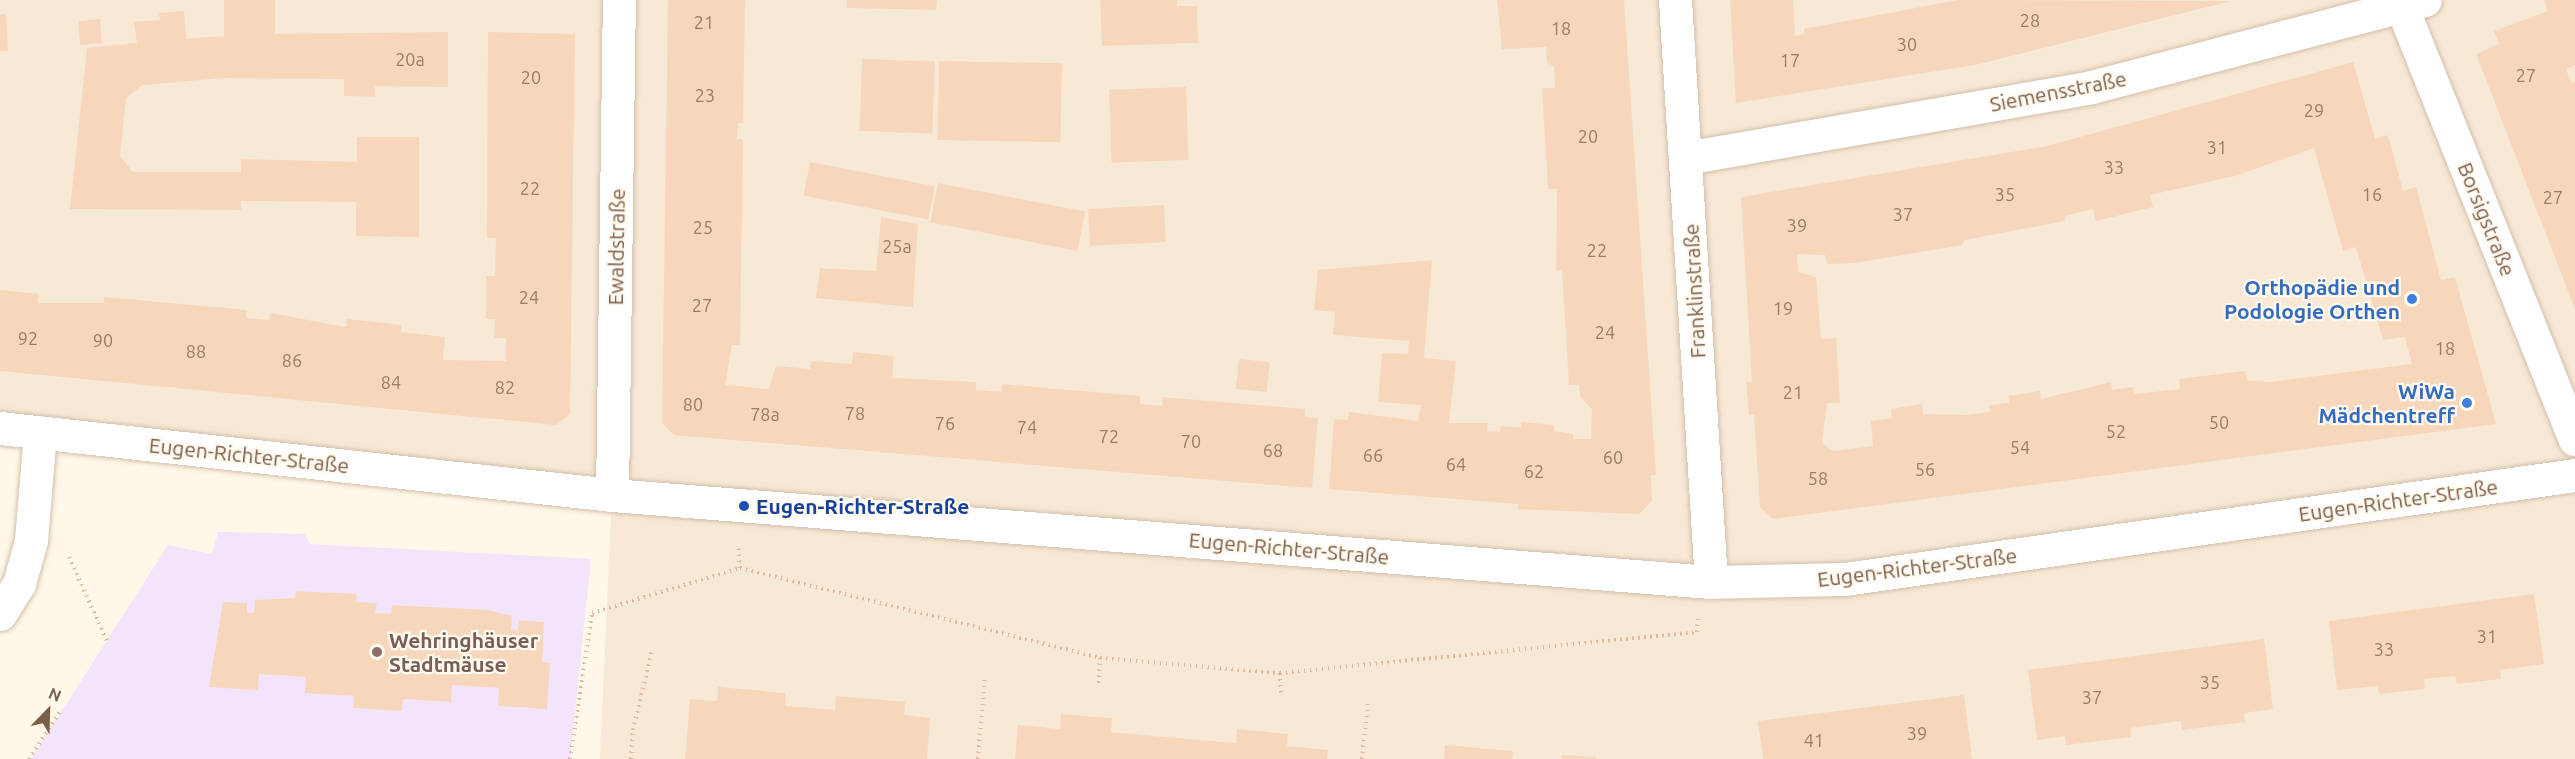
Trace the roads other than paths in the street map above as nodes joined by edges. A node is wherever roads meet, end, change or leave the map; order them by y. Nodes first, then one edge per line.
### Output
1 (619, 0) edge
2 (1675, 0) edge
3 (2409, 3) edge
4 (1686, 158) junction
5 (0, 428) edge
6 (40, 432) junction
7 (2575, 439) edge
8 (2575, 475) edge
9 (612, 495) junction
10 (1706, 582) junction
11 (0, 614) edge

1 - 9 street, Ewaldstraße
2 - 4 street, Franklinstraße
3 - 4 street, Siemensstraße
3 - 7 street, Borsigstraße
4 - 10 street, Franklinstraße
5 - 6 street, Eugen-Richter-Straße
6 - 9 street, Eugen-Richter-Straße
6 - 11 street
8 - 10 street, Eugen-Richter-Straße
9 - 10 street, Eugen-Richter-Straße

